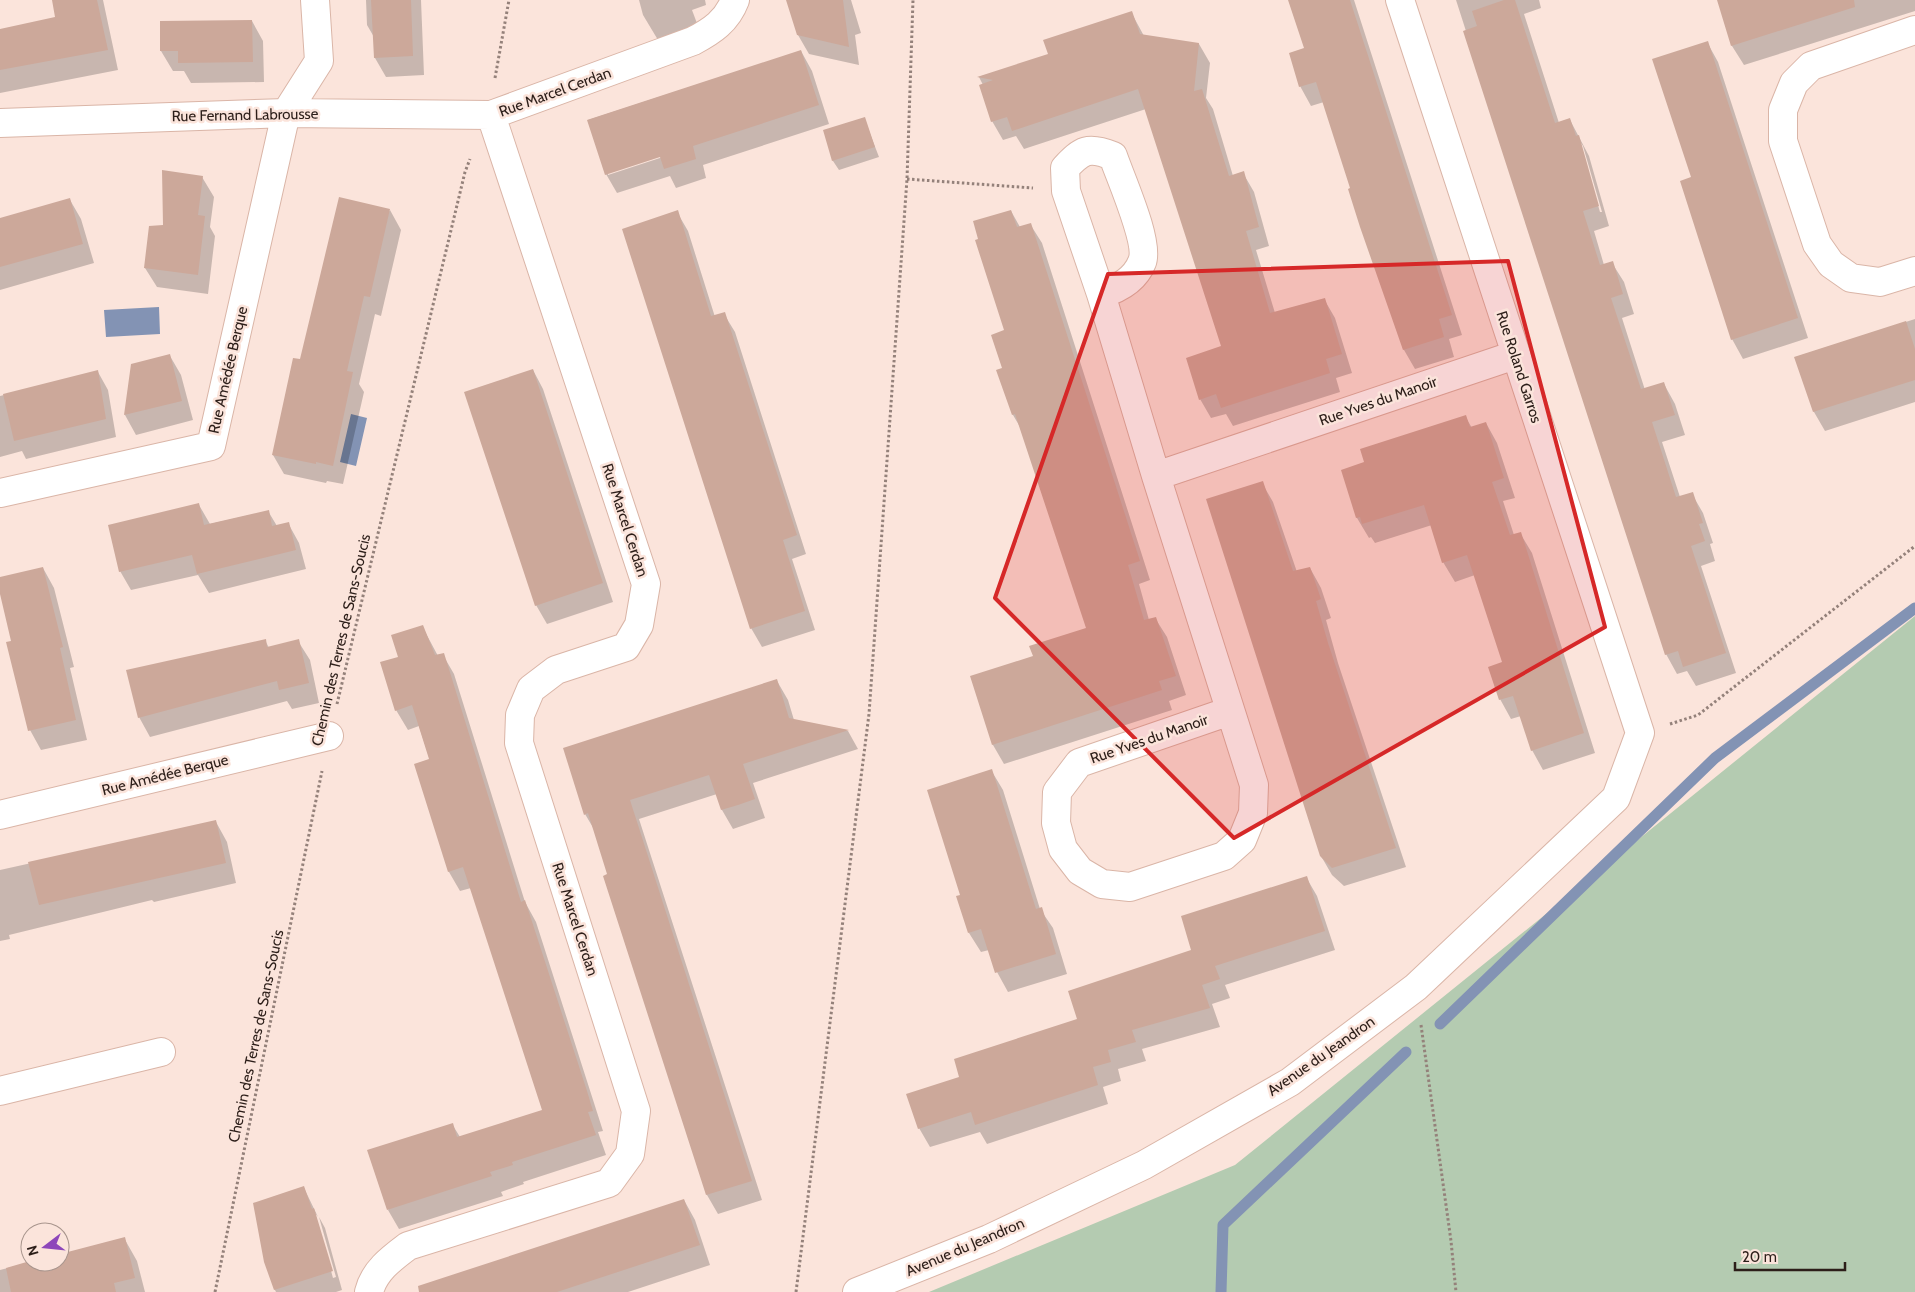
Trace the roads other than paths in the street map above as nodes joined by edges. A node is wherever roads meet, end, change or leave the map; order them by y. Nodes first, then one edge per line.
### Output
1 (315, 0) edge
2 (735, 0) edge
3 (1400, 0) edge
4 (1915, 30) edge
5 (286, 113) junction
6 (491, 115) junction
7 (0, 123) edge
8 (1915, 271) edge
9 (1101, 294) junction
10 (1515, 355) junction
11 (1156, 476) junction
12 (0, 493) edge
13 (1230, 711) junction
14 (1640, 733) joint
15 (329, 736) road end
16 (0, 815) edge
17 (161, 1052) dead end
18 (0, 1090) edge
19 (369, 1292) edge
20 (857, 1292) edge

1 - 5 street
2 - 6 street, Rue Marcel Cerdan
3 - 10 street, Rue Roland Garros
4 - 8 street
5 - 6 street, Rue Fernand Labrousse
5 - 7 street, Rue Fernand Labrousse
5 - 12 street, Rue Amédée Berque
6 - 19 street, Rue Marcel Cerdan
9 - 9 street, Rue Yves du Manoir
9 - 11 street, Rue Yves du Manoir
10 - 11 street, Rue Yves du Manoir
10 - 14 street, Rue Roland Garros
11 - 13 street, Rue Yves du Manoir
13 - 13 street, Rue Yves du Manoir
14 - 20 street, Avenue du Jeandron
15 - 16 street, Rue Amédée Berque
17 - 18 street

